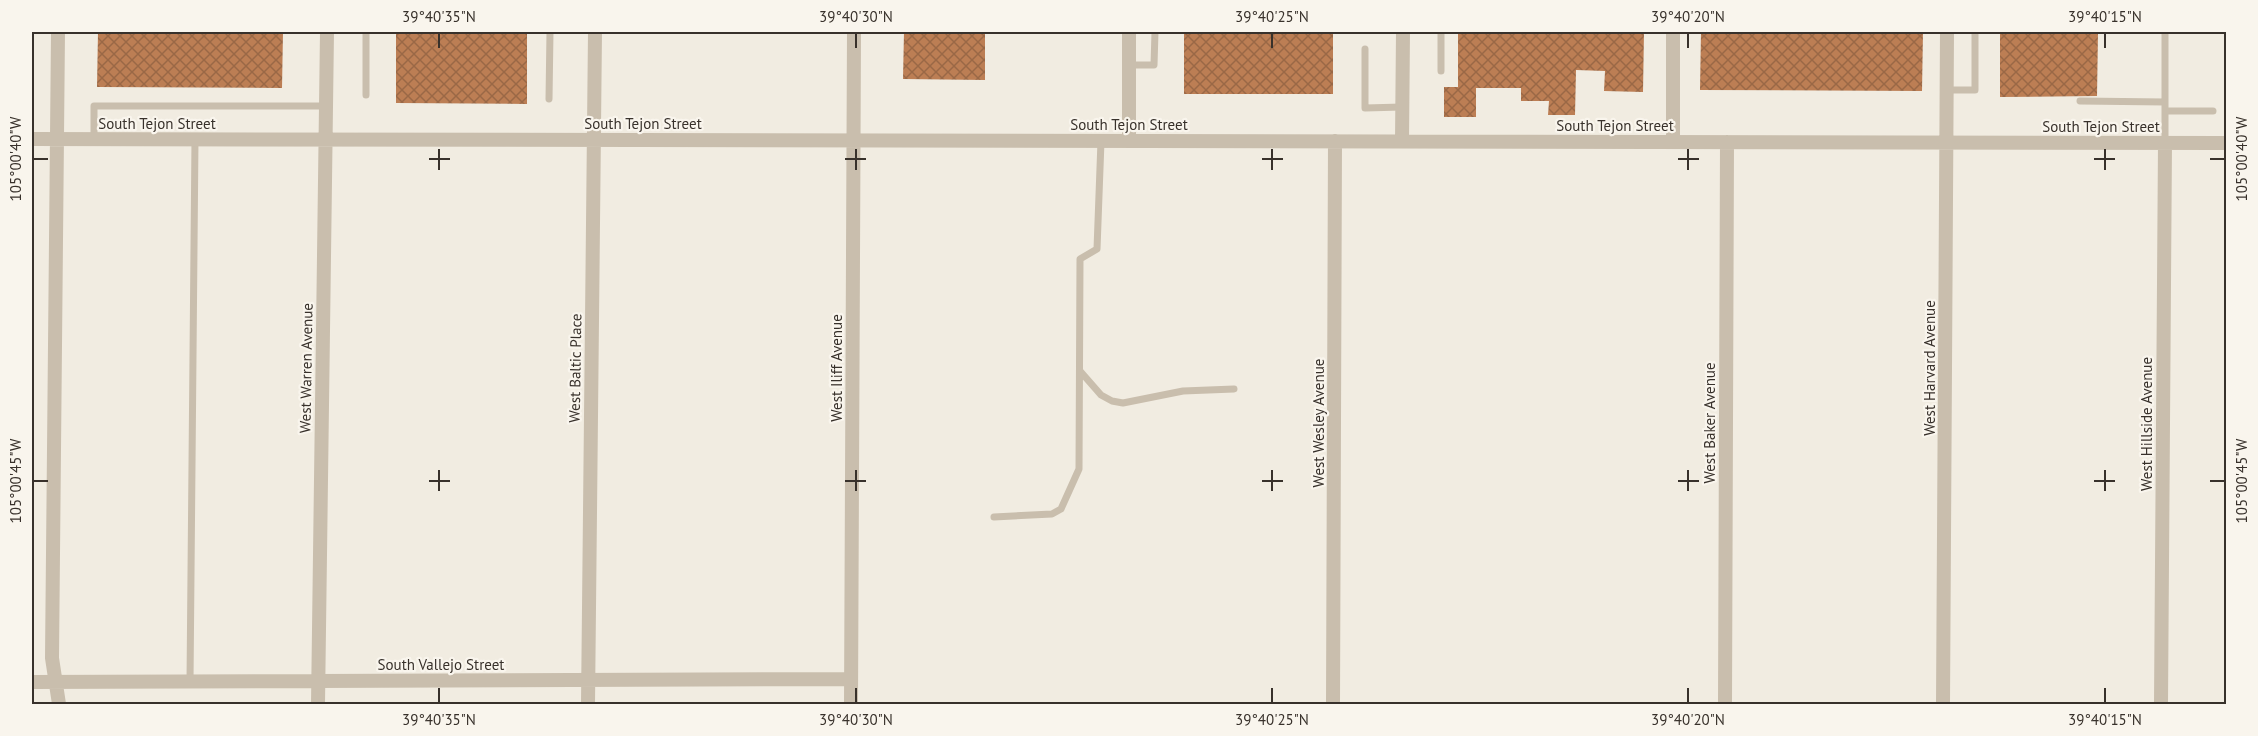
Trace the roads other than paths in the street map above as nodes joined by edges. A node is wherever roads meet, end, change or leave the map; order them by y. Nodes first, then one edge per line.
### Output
1 (58, 32) edge
2 (327, 32) edge
3 (366, 32) edge
4 (550, 32) edge
5 (595, 32) edge
6 (854, 32) edge
7 (1130, 32) edge
8 (1155, 32) edge
9 (1403, 32) edge
10 (1441, 32) edge
11 (1673, 32) edge
12 (1947, 32) edge
13 (1975, 32) edge
14 (2165, 32) edge
15 (1365, 49) dead end
16 (1129, 65) junction
17 (1441, 71) dead end
18 (1947, 90) junction
19 (366, 95) dead end
20 (549, 99) dead end
21 (2080, 101) dead end
22 (2165, 102) junction
23 (326, 106) junction
24 (1402, 107) junction
25 (2165, 111) junction
26 (2213, 111) dead end
27 (32, 139) edge
28 (57, 139) junction
29 (94, 139) junction
30 (195, 139) junction
31 (326, 139) junction
32 (594, 140) junction
33 (853, 140) junction
34 (1101, 141) junction
35 (1129, 141) junction
36 (1335, 141) junction
37 (1402, 141) junction
38 (1673, 142) junction
39 (1727, 142) junction
40 (1947, 142) junction
41 (2165, 143) junction
42 (2226, 143) edge
43 (1080, 371) junction
44 (1234, 389) dead end
45 (994, 517) dead end
46 (851, 679) junction
47 (588, 680) junction
48 (318, 681) junction
49 (32, 682) edge
50 (55, 682) junction
51 (190, 682) junction
52 (59, 705) edge
53 (318, 705) edge
54 (588, 705) edge
55 (851, 705) edge
56 (1333, 705) edge
57 (1725, 705) edge
58 (1943, 705) edge
59 (2161, 705) edge

1 - 28 street
2 - 23 street, West Warren Avenue
3 - 19 lane
4 - 20 lane
5 - 32 street, West Baltic Place
6 - 33 street, West Iliff Avenue
7 - 16 street
8 - 16 lane
9 - 24 street
10 - 17 lane
11 - 38 street
12 - 18 street, West Harvard Avenue
13 - 18 lane
14 - 22 lane
15 - 24 lane
16 - 35 street
18 - 40 street, West Harvard Avenue
21 - 22 lane
22 - 25 lane
23 - 29 lane
23 - 31 street, West Warren Avenue
24 - 37 street
25 - 26 lane
25 - 41 lane
27 - 28 street, South Tejon Street
28 - 29 street, South Tejon Street
28 - 50 street
29 - 30 street, South Tejon Street
30 - 31 street, South Tejon Street
30 - 51 lane
31 - 32 street, South Tejon Street
31 - 48 street, West Warren Avenue
32 - 33 street, South Tejon Street
32 - 47 street, West Baltic Place
33 - 34 street, South Tejon Street
33 - 46 street, West Iliff Avenue
34 - 35 street, South Tejon Street
34 - 43 lane
35 - 36 street, South Tejon Street
36 - 37 street, South Tejon Street
36 - 56 street, West Wesley Avenue
37 - 38 street, South Tejon Street
38 - 39 street, South Tejon Street
39 - 40 street, South Tejon Street
39 - 57 street, West Baker Avenue
40 - 41 street, South Tejon Street
40 - 58 street, West Harvard Avenue
41 - 42 street, South Tejon Street
41 - 59 street, West Hillside Avenue
43 - 44 lane
43 - 45 lane
46 - 47 street, South Vallejo Street
46 - 55 street, West Iliff Avenue
47 - 48 street, South Vallejo Street
47 - 54 street, West Baltic Place
48 - 51 street, South Vallejo Street
48 - 53 street, West Warren Avenue
49 - 50 street, South Vallejo Street
50 - 51 street, South Vallejo Street
50 - 52 street

